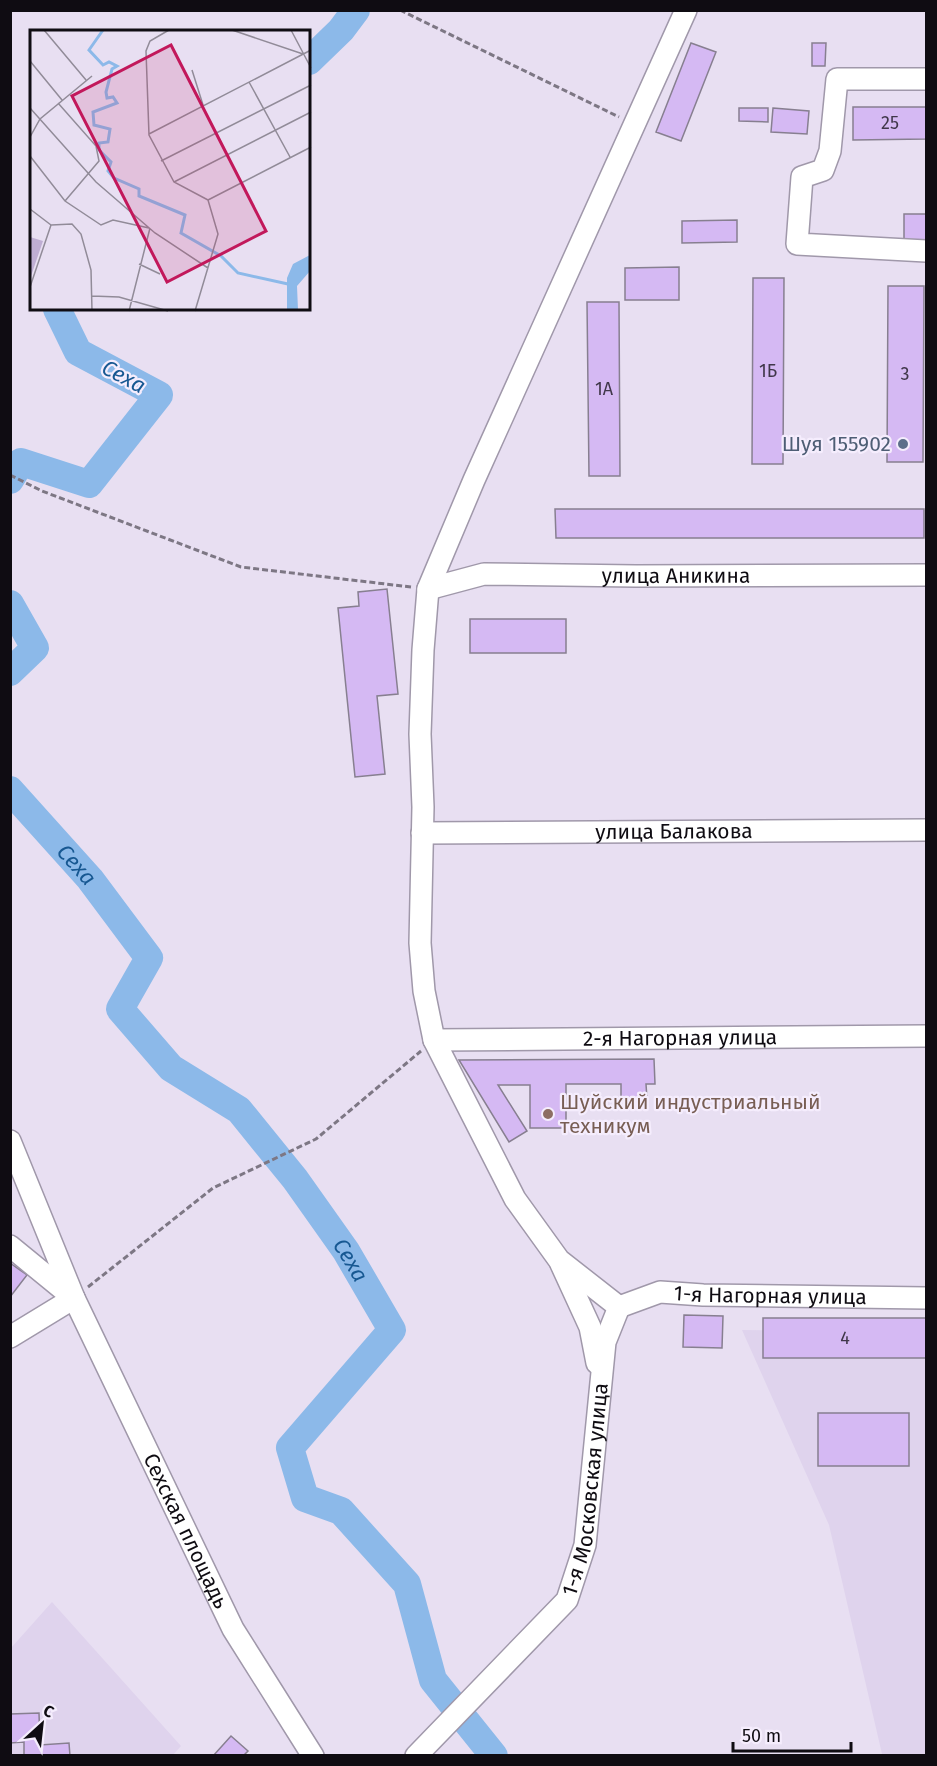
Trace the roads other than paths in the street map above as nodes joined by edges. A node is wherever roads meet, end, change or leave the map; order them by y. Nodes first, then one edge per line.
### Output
1 (686, 10) edge
2 (927, 79) edge
3 (927, 251) edge
4 (927, 575) edge
5 (428, 589) junction
6 (927, 830) edge
7 (422, 833) junction
8 (927, 1036) edge
9 (434, 1040) junction
10 (10, 1141) edge
11 (10, 1246) edge
12 (559, 1260) junction
13 (74, 1298) junction
14 (927, 1298) edge
15 (619, 1307) junction
16 (10, 1337) edge
17 (601, 1384) junction
18 (313, 1755) edge
19 (417, 1755) edge

1 - 5 street
2 - 3 street
4 - 5 street, улица Аникина
5 - 7 street
6 - 7 street, улица Балакова
7 - 9 street
8 - 9 street, 2-я Нагорная улица
9 - 12 street
10 - 13 street, Сехская площадь
11 - 13 street
12 - 15 street
12 - 17 street
13 - 16 street
13 - 18 street, Сехская площадь
14 - 15 street, 1-я Нагорная улица
15 - 17 street, 1-я Московская улица
17 - 19 street, 1-я Московская улица

